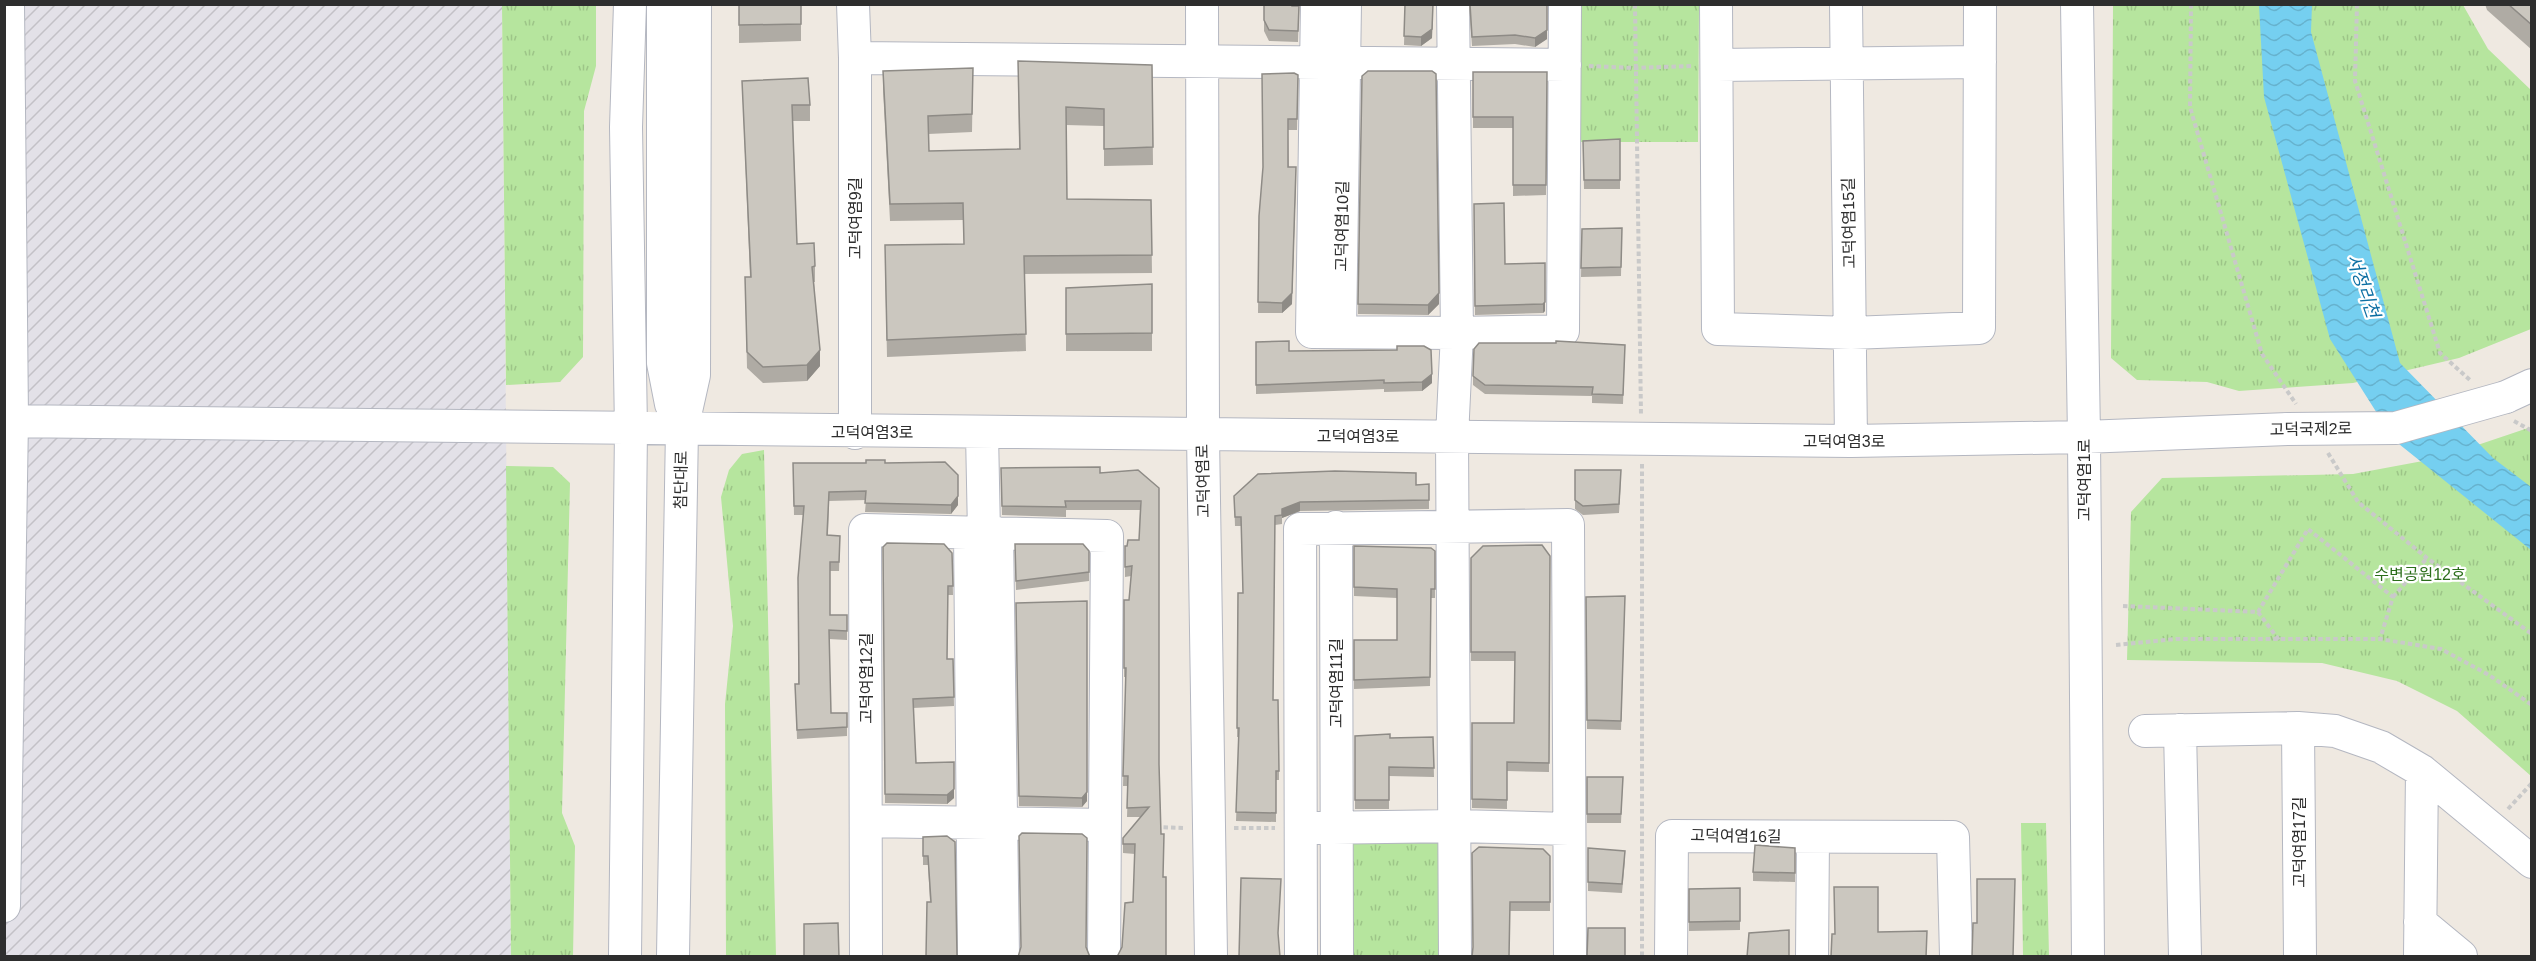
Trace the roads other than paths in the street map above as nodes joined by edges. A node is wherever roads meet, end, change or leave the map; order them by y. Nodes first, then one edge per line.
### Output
1 (8, 4) edge
2 (630, 4) edge
3 (663, 4) edge
4 (695, 4) edge
5 (853, 4) edge
6 (1202, 4) edge
7 (1317, 4) edge
8 (1345, 4) edge
9 (1453, 4) edge
10 (1565, 4) edge
11 (1716, 4) edge
12 (1846, 4) edge
13 (1980, 4) edge
14 (2077, 4) edge
15 (855, 58) junction
16 (1203, 62) junction
17 (1980, 62) junction
18 (1332, 63) junction
19 (1846, 63) junction
20 (1453, 64) junction
21 (1717, 64) junction
22 (1565, 65) junction
23 (1457, 333) junction
24 (1851, 333) junction
25 (2514, 399) edge
26 (8, 420) edge
27 (631, 429) junction
28 (682, 429) junction
29 (855, 432) junction
30 (982, 433) junction
31 (1203, 435) junction
32 (1452, 437) junction
33 (2084, 437) junction
34 (1851, 441) junction
35 (1453, 526) junction
36 (1336, 527) junction
37 (984, 533) junction
38 (2298, 728) junction
39 (2181, 730) junction
40 (2145, 731) dead end
41 (2422, 771) junction
42 (866, 821) junction
43 (987, 825) junction
44 (1105, 825) junction
45 (1456, 826) junction
46 (1300, 828) junction
47 (1336, 828) junction
48 (1569, 829) junction
49 (1813, 837) junction
50 (2532, 862) edge
51 (4, 906) edge
52 (2420, 922) junction
53 (625, 957) edge
54 (673, 957) edge
55 (866, 957) edge
56 (974, 957) edge
57 (1003, 957) edge
58 (1104, 957) edge
59 (1211, 957) edge
60 (1301, 957) edge
61 (1337, 957) edge
62 (1455, 957) edge
63 (1570, 957) edge
64 (1671, 957) edge
65 (1812, 957) edge
66 (1956, 957) edge
67 (2088, 957) edge
68 (2185, 957) edge
69 (2300, 957) edge
70 (2420, 957) edge
71 (2461, 957) edge

1 - 26 street
2 - 27 street
3 - 28 street
4 - 28 street, 첨단대로
5 - 15 street, 고덕여염9길
6 - 16 street, 고덕여염로
7 - 18 street
8 - 18 street, 고덕여염10길
9 - 20 street
10 - 22 street, 고덕여염10길
11 - 21 street
12 - 19 street, 고덕여염15길
13 - 17 street
14 - 33 street, 고덕여염1로
15 - 16 street
15 - 29 street, 고덕여염9길
16 - 18 street
16 - 31 street, 고덕여염로
17 - 19 street
17 - 24 street
18 - 20 street
18 - 23 street, 고덕여염10길
19 - 21 street
19 - 24 street, 고덕여염15길
20 - 22 street
20 - 23 street
21 - 24 street
22 - 23 street, 고덕여염10길
23 - 32 street
24 - 34 street, 고덕여염15길
25 - 33 street, 고덕국제2로, bridge
26 - 27 street, 고덕여염3로
26 - 51 street
27 - 28 street, 고덕여염3로
27 - 53 street
28 - 29 street, 고덕여염3로
28 - 54 street, 첨단대로
29 - 30 street, 고덕여염3로
30 - 31 street, 고덕여염3로
30 - 37 street
31 - 32 street, 고덕여염3로
31 - 59 street, 고덕여염로
32 - 34 street, 고덕여염3로
32 - 35 street
33 - 34 street, 고덕여염3로
33 - 67 street, 고덕여염1로
35 - 36 street
35 - 45 street
35 - 48 street
36 - 46 street
36 - 47 street, 고덕여염11길
37 - 42 street, 고덕여염12길
37 - 43 street
37 - 44 street, 고덕여염12길
38 - 39 street
38 - 41 street
38 - 69 street, 고덕여염17길
39 - 40 street
39 - 68 street
41 - 50 street
41 - 52 street
42 - 43 street
42 - 55 street, 고덕여염12길
43 - 44 street
43 - 56 street
43 - 57 street
44 - 58 street, 고덕여염12길
45 - 47 street
45 - 48 street
45 - 62 street
46 - 47 street
46 - 60 street
47 - 61 street, 고덕여염11길
48 - 63 street
49 - 64 street, 고덕여염16길
49 - 65 street
49 - 66 street, 고덕여염16길
52 - 70 street
52 - 71 street

